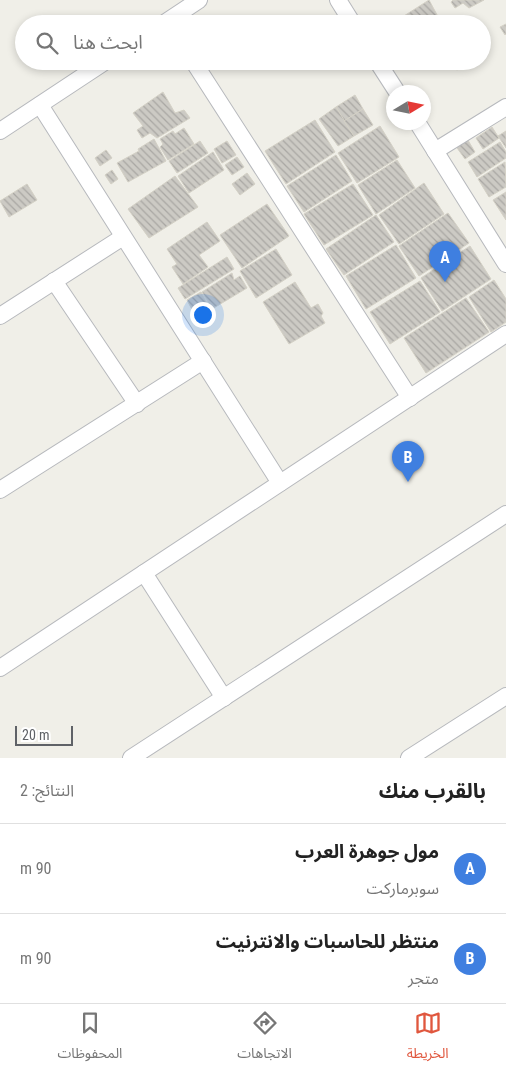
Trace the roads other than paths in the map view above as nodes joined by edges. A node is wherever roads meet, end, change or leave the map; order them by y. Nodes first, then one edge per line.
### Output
1 (200, 0) edge
2 (338, 0) edge
3 (178, 15) edge
4 (347, 15) edge
5 (92, 70) edge
6 (199, 70) edge
7 (383, 70) edge
8 (392, 85) edge
9 (40, 105) junction
10 (506, 107) edge
11 (421, 130) edge
12 (0, 131) edge
13 (435, 151) junction
14 (123, 236) junction
15 (506, 264) edge
16 (54, 281) junction
17 (2, 309) edge
18 (506, 334) edge
19 (203, 361) junction
20 (410, 398) junction
21 (136, 404) junction
22 (280, 483) junction
23 (0, 490) edge
24 (506, 514) edge
25 (144, 573) junction
26 (0, 668) edge
27 (506, 696) edge
28 (224, 698) junction
29 (131, 758) edge
30 (409, 758) edge

1 - 3 street
2 - 4 street
5 - 9 street
6 - 20 street
7 - 8 street
9 - 12 street
9 - 14 street
10 - 13 street
11 - 13 street
13 - 15 street
14 - 16 street
14 - 19 street
16 - 17 street
16 - 21 street
18 - 20 street
19 - 21 street
19 - 22 street
20 - 22 street
21 - 23 street
22 - 25 street
24 - 28 street
25 - 26 street
25 - 28 street
27 - 30 street
28 - 29 street

